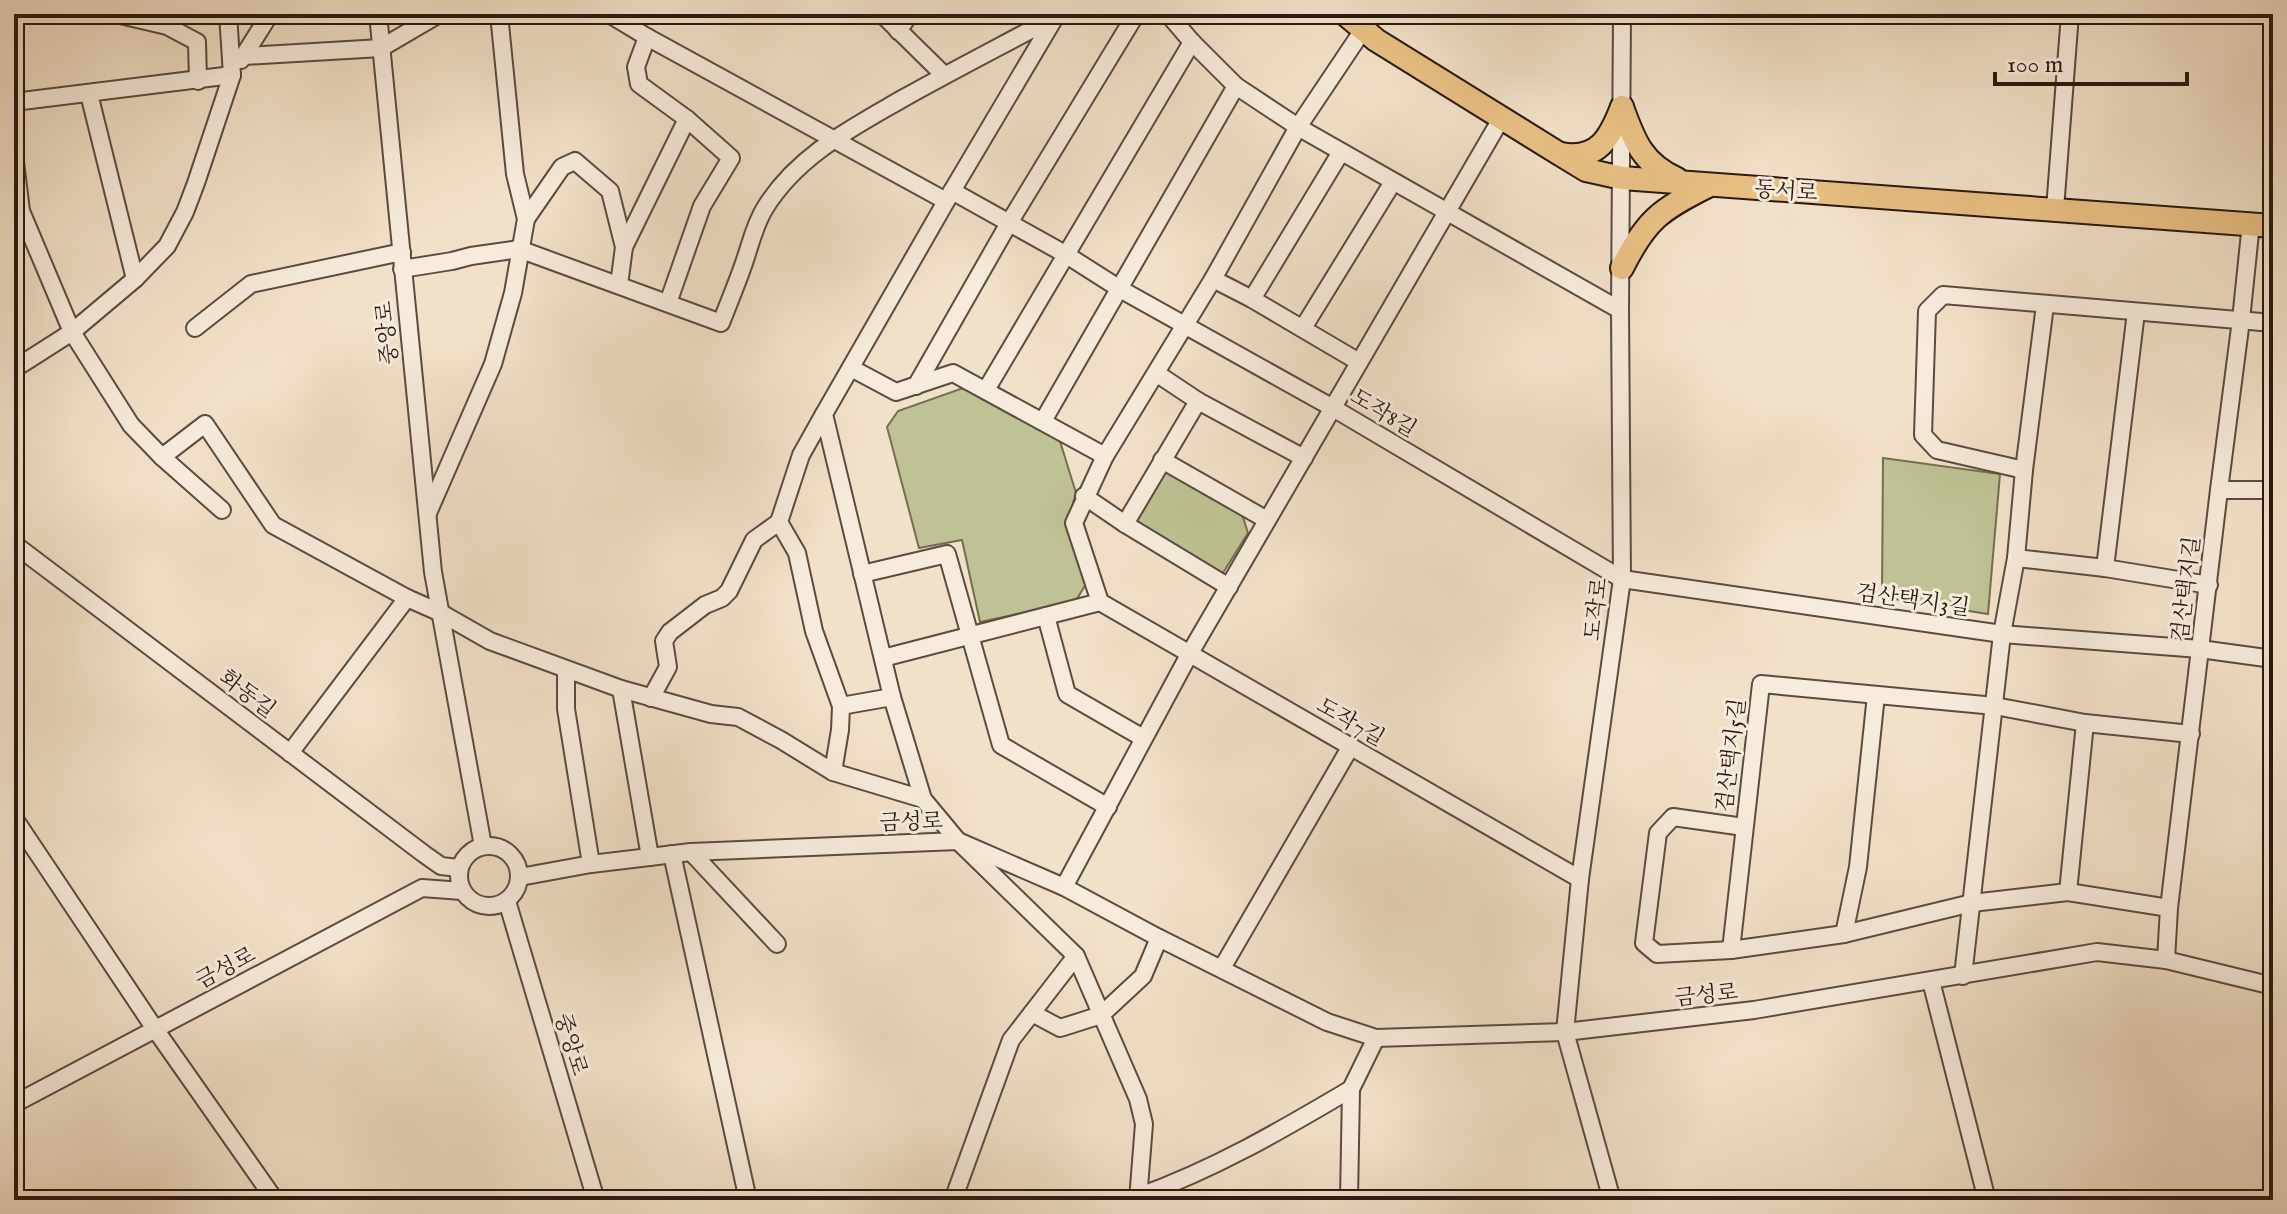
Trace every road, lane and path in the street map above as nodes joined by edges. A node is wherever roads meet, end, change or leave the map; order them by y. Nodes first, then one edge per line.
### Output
1 (116, 14) edge
2 (228, 14) edge
3 (270, 14) edge
4 (378, 14) edge
5 (439, 14) edge
6 (499, 14) edge
7 (609, 14) edge
8 (882, 14) edge
9 (910, 14) edge
10 (1136, 14) edge
11 (1168, 14) edge
12 (1345, 14) edge
13 (1622, 14) edge
14 (2070, 14) edge
15 (1056, 16) edge
16 (1363, 30) junction
17 (898, 31) junction
18 (647, 37) junction
19 (1192, 42) junction
20 (381, 48) junction
21 (244, 56) junction
22 (232, 75) junction
23 (944, 75) junction
24 (198, 81) junction
25 (1236, 86) junction
26 (89, 94) junction
27 (14, 102) edge
28 (1622, 107) junction
29 (687, 119) junction
30 (1501, 119) junction
31 (1298, 127) junction
32 (834, 138) junction
33 (1341, 152) junction
34 (1558, 153) junction
35 (14, 154) edge
36 (1622, 178) junction
37 (1393, 182) junction
38 (1687, 183) junction
39 (1710, 185) junction
40 (949, 196) junction
41 (2055, 209) junction
42 (1446, 212) junction
43 (526, 219) junction
44 (1009, 223) junction
45 (2262, 225) edge
46 (624, 247) junction
47 (519, 249) junction
48 (1065, 254) junction
49 (402, 260) junction
50 (1622, 268) junction
51 (135, 279) junction
52 (1213, 279) junction
53 (619, 285) junction
54 (1120, 289) junction
55 (1252, 299) junction
56 (668, 303) junction
57 (2045, 305) junction
58 (1620, 310) junction
59 (2136, 312) junction
60 (2241, 320) junction
61 (2273, 323) edge
62 (1184, 325) junction
63 (195, 328) dead end
64 (1303, 328) junction
65 (72, 332) junction
66 (1359, 362) junction
67 (851, 368) junction
68 (14, 369) edge
69 (1156, 373) junction
70 (916, 386) junction
71 (986, 390) junction
72 (1198, 401) junction
73 (1333, 408) junction
74 (824, 414) junction
75 (1043, 421) junction
76 (1105, 456) junction
77 (162, 457) junction
78 (1304, 458) junction
79 (1162, 460) junction
80 (2024, 470) junction
81 (2219, 490) junction
82 (2273, 490) edge
83 (1084, 496) junction
84 (222, 510) dead end
85 (426, 516) junction
86 (1267, 520) junction
87 (779, 522) junction
88 (1125, 524) junction
89 (14, 544) edge
90 (2016, 558) junction
91 (2105, 568) junction
92 (862, 574) junction
93 (1622, 579) junction
94 (2209, 585) junction
95 (1229, 587) junction
96 (407, 598) junction
97 (1100, 602) junction
98 (441, 613) junction
99 (1046, 616) junction
100 (2002, 634) junction
101 (970, 635) junction
102 (2200, 649) junction
103 (1190, 653) junction
104 (883, 658) junction
105 (2273, 659) edge
106 (566, 670) junction
107 (621, 689) junction
108 (1876, 695) junction
109 (892, 697) junction
110 (651, 698) junction
111 (841, 706) junction
112 (1995, 706) junction
113 (2085, 723) junction
114 (2191, 734) junction
115 (1143, 738) junction
116 (1351, 746) junction
117 (290, 753) junction
118 (833, 772) junction
119 (923, 799) junction
120 (1108, 807) junction
121 (14, 818) edge
122 (1744, 827) junction
123 (958, 841) junction
124 (483, 846) junction
125 (691, 852) junction
126 (672, 854) junction
127 (650, 857) junction
128 (591, 864) junction
129 (459, 868) junction
130 (520, 877) junction
131 (1580, 879) junction
132 (1064, 887) junction
133 (462, 891) junction
134 (2068, 892) junction
135 (507, 901) junction
136 (1972, 903) junction
137 (2169, 908) junction
138 (1844, 934) junction
139 (1159, 938) junction
140 (777, 944) dead end
141 (1731, 950) junction
142 (1076, 956) junction
143 (2166, 960) junction
144 (1222, 968) junction
145 (1963, 976) junction
146 (1931, 981) junction
147 (2273, 986) edge
148 (1032, 1013) junction
149 (1101, 1015) junction
150 (155, 1029) junction
151 (1565, 1032) junction
152 (1376, 1038) junction
153 (1351, 1089) junction
154 (14, 1104) edge
155 (1138, 1198) edge
156 (275, 1200) edge
157 (596, 1200) edge
158 (748, 1200) edge
159 (953, 1200) edge
160 (1349, 1200) edge
161 (1612, 1200) edge
162 (1987, 1200) edge

1 - 24 street
2 - 22 street
3 - 21 street
4 - 20 street, 중앙로
5 - 20 street
6 - 43 street
7 - 18 street, 도작8길
8 - 17 street
9 - 17 street
10 - 44 street
11 - 19 street
12 - 16 main road, 동서로
13 - 28 street, 도작로
14 - 41 street
15 - 23 street
15 - 40 street
16 - 30 main road, 동서로
16 - 31 street
17 - 23 street
18 - 29 street
18 - 32 street, 도작8길
19 - 25 street
19 - 48 street
20 - 21 street
20 - 49 street, 중앙로
21 - 22 street
22 - 24 street
22 - 51 street
23 - 32 street
24 - 26 street
25 - 31 street
25 - 54 street
26 - 27 street
26 - 51 street
28 - 34 main road
28 - 36 street, 도작로
28 - 38 main road
29 - 46 street
29 - 56 street
30 - 34 main road, 동서로
30 - 42 street
31 - 33 street
31 - 52 street
32 - 40 street, 도작8길
32 - 56 street
33 - 37 street
33 - 55 street
34 - 36 main road, 동서로
35 - 65 street
36 - 38 main road, 동서로
36 - 50 street, 도작로
37 - 42 street
37 - 64 street
38 - 39 main road, 동서로
39 - 41 main road, 동서로
39 - 50 main road
40 - 44 street, 도작8길
40 - 67 street
41 - 45 main road, 동서로
42 - 58 street
42 - 66 street
43 - 46 street
43 - 47 street
44 - 48 street, 도작8길
44 - 70 street
45 - 60 street, 검산택지길
46 - 53 street
47 - 49 street
47 - 53 street
47 - 85 street
48 - 54 street, 도작8길
48 - 71 street
49 - 63 street
49 - 85 street, 중앙로
50 - 58 street, 도작로
51 - 65 street
52 - 55 street
52 - 62 street
53 - 56 street
54 - 62 street, 도작8길
54 - 75 street
55 - 64 street
57 - 59 street
57 - 80 street
57 - 80 street
58 - 93 street, 도작로
59 - 60 street
59 - 91 street
60 - 61 street
60 - 81 street, 검산택지길
62 - 69 street
62 - 73 street, 도작8길
64 - 66 street
65 - 68 street
65 - 77 street
66 - 73 street
67 - 70 street
67 - 74 street
69 - 72 street
69 - 76 street
70 - 71 street
71 - 75 street
72 - 78 street
72 - 79 street
73 - 78 street
73 - 93 street, 도작8길
74 - 87 street
74 - 92 street
75 - 76 street
76 - 83 street
77 - 84 street
77 - 96 street
78 - 86 street
79 - 86 street
79 - 88 street
80 - 90 street
81 - 82 street
81 - 94 street, 검산택지길
83 - 88 street
83 - 97 street
85 - 98 street, 중앙로
86 - 95 street
87 - 110 street
87 - 111 street
88 - 95 street
89 - 117 street, 화동길
90 - 91 street
90 - 100 street
91 - 94 street
92 - 101 street
92 - 104 street
93 - 100 street, 검산택지3길
93 - 131 street, 도작로
94 - 102 street, 검산택지길
95 - 103 street
96 - 98 street
96 - 117 street
97 - 99 street
97 - 103 street, 도작7길
98 - 106 street
98 - 124 street, 중앙로
99 - 101 street
99 - 115 street
100 - 102 street, 검산택지3길
100 - 112 street
101 - 104 street
101 - 120 street
102 - 105 street, 검산택지3길
102 - 114 street, 검산택지길
103 - 115 street
103 - 116 street, 도작7길
104 - 109 street
106 - 107 street
106 - 128 street
107 - 110 street
107 - 127 street
108 - 112 street, 검산택지5길
108 - 122 street, 검산택지5길
108 - 138 street
109 - 111 street
109 - 119 street
110 - 118 street
111 - 118 street
112 - 113 street, 검산택지5길
112 - 136 street
113 - 114 street, 검산택지5길
113 - 134 street
114 - 137 street, 검산택지길
115 - 120 street
116 - 131 street, 도작7길
116 - 144 street
117 - 129 street, 화동길
118 - 119 street
119 - 123 street
120 - 132 street
121 - 150 street
122 - 141 street
122 - 141 street, 검산택지5길
123 - 125 street, 금성로
123 - 132 street, 금성로
123 - 142 street
124 - 129 street
124 - 130 street
125 - 126 street, 금성로
125 - 140 street
126 - 127 street, 금성로
126 - 158 street
127 - 128 street, 금성로
128 - 130 street, 금성로
129 - 133 street
130 - 135 street
131 - 151 street, 도작로
132 - 139 street, 금성로
133 - 135 street
133 - 150 street, 금성로
134 - 136 street, 검산택지5길
134 - 137 street, 검산택지5길
135 - 157 street, 중앙로
136 - 138 street, 검산택지5길
136 - 145 street
137 - 143 street, 검산택지길
138 - 141 street, 검산택지5길
139 - 144 street, 금성로
139 - 149 street
142 - 148 street
142 - 149 street
143 - 145 street, 금성로
143 - 147 street, 금성로
144 - 152 street, 금성로
145 - 146 street, 금성로
146 - 151 street, 금성로
146 - 162 street
148 - 149 street
148 - 159 street
149 - 155 street
150 - 154 street, 금성로
150 - 156 street
151 - 152 street, 금성로
151 - 161 street, 도작로
152 - 153 street
153 - 155 street
153 - 160 street

